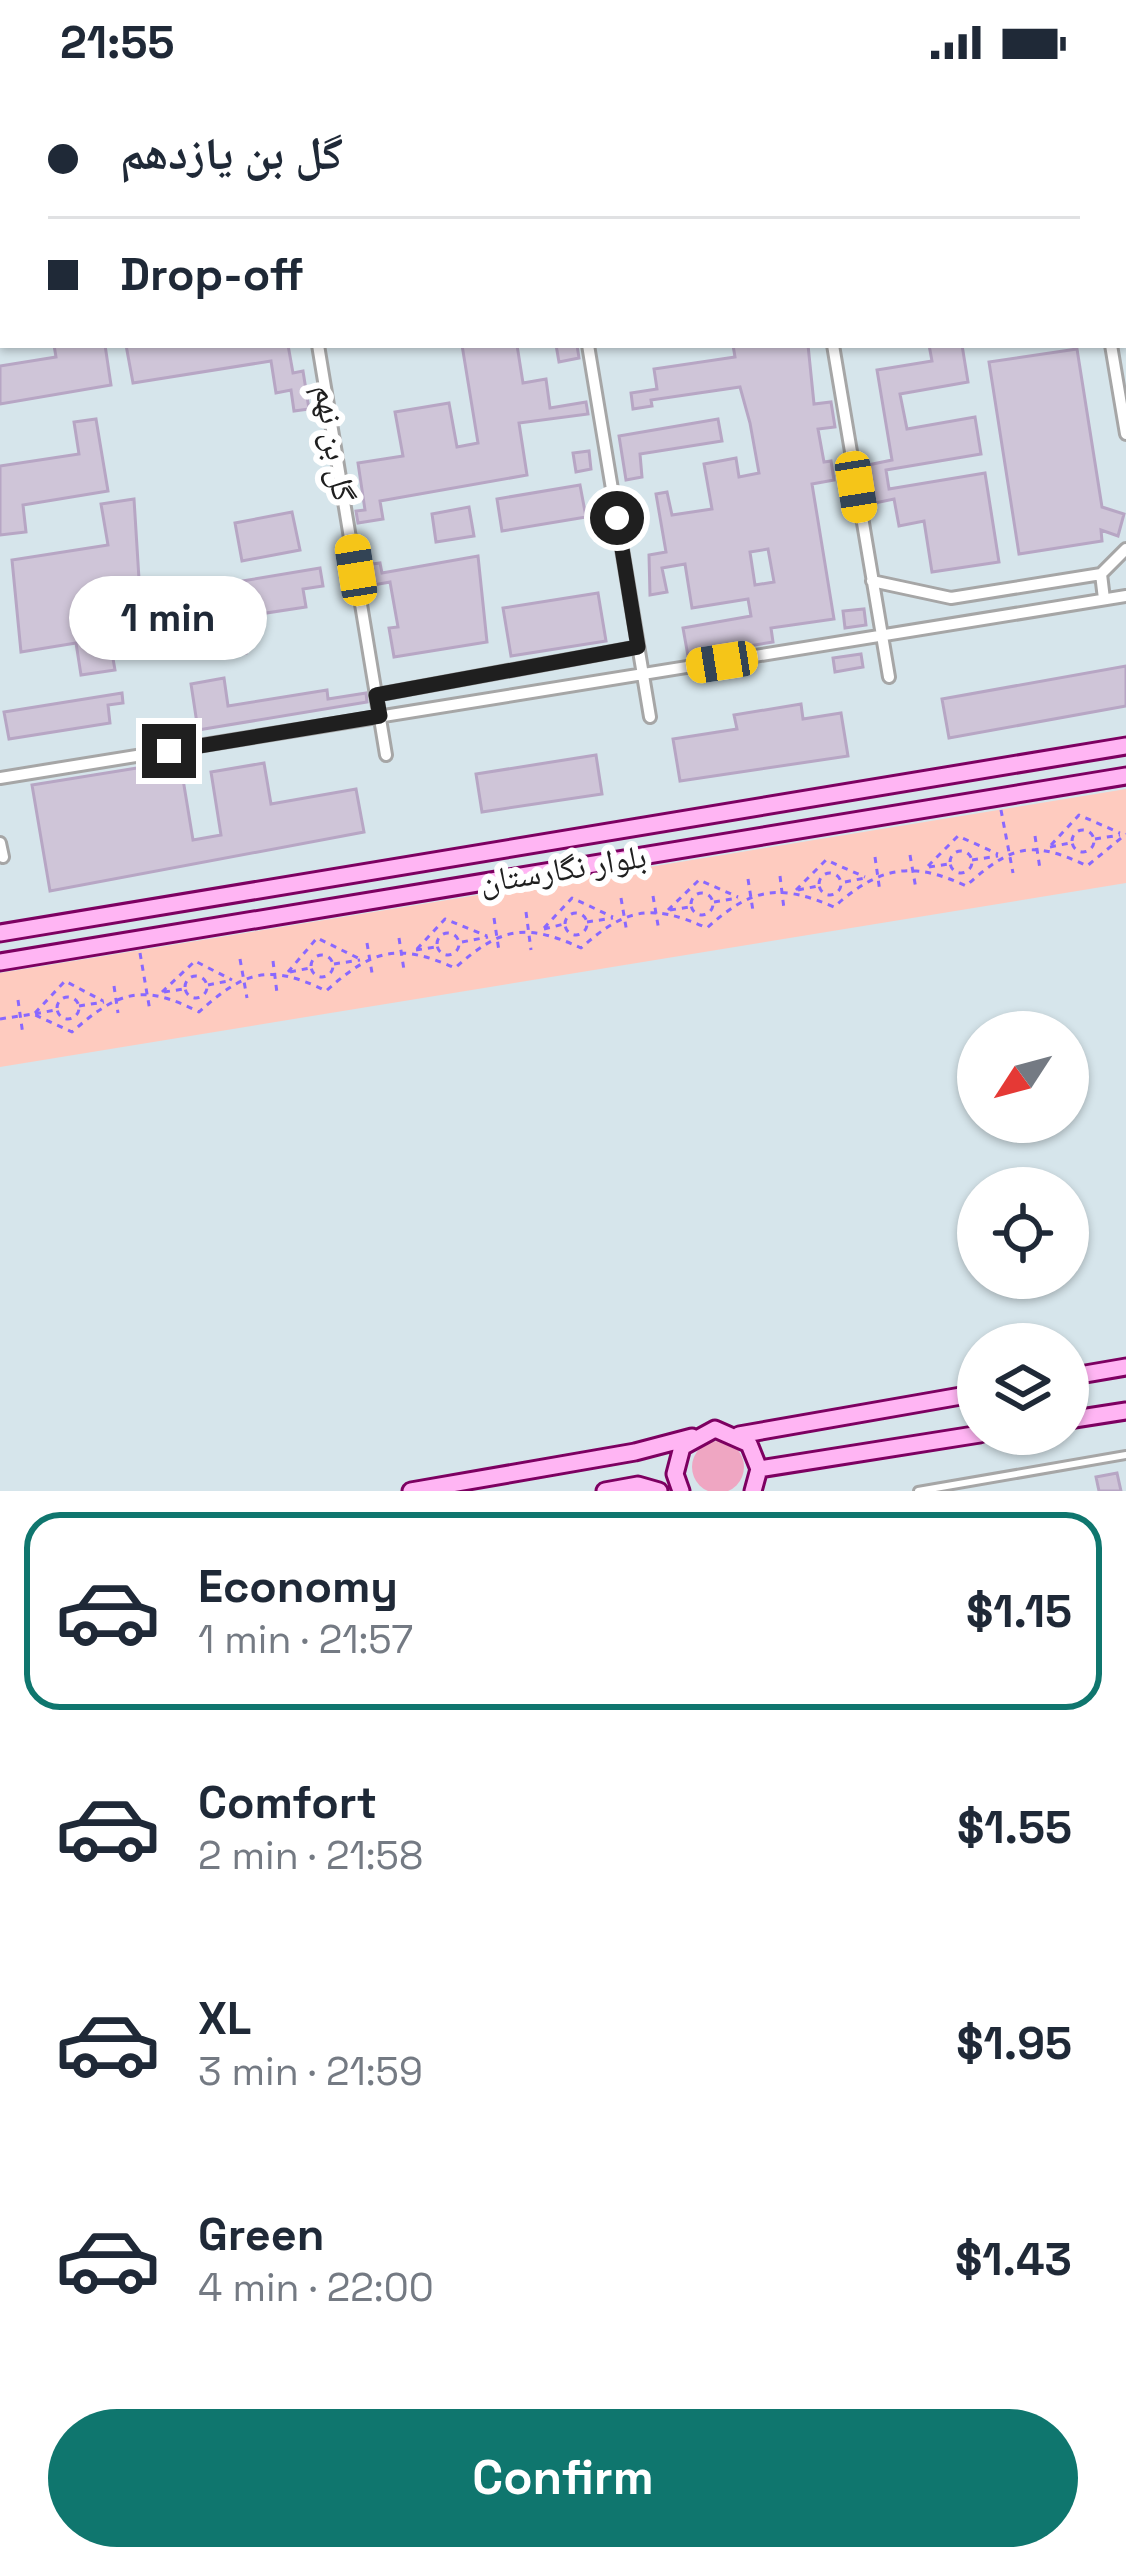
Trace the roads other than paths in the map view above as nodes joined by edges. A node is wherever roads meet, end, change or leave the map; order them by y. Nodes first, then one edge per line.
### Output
1 (318, 348) edge
2 (588, 348) edge
3 (833, 348) edge
4 (1112, 348) edge
5 (1126, 434) edge
6 (1126, 549) edge
7 (1100, 574) junction
8 (872, 581) junction
9 (1126, 596) edge
10 (1105, 599) junction
11 (881, 636) junction
12 (638, 647) junction
13 (643, 674) junction
14 (889, 677) dead end
15 (376, 695) junction
16 (380, 716) junction
17 (650, 717) dead end
18 (1126, 746) edge
19 (386, 754) dead end
20 (1126, 776) edge
21 (0, 778) edge
22 (0, 843) edge
23 (2, 857) edge
24 (0, 933) edge
25 (0, 962) edge
26 (1126, 1367) edge
27 (1089, 1373) edge
28 (957, 1397) edge
29 (1126, 1411) edge
30 (1089, 1417) edge
31 (739, 1435) junction
32 (692, 1437) junction
33 (957, 1439) edge
34 (1126, 1455) edge
35 (757, 1484) edge
36 (411, 1491) edge
37 (605, 1491) edge
38 (658, 1491) edge
39 (681, 1491) edge
40 (919, 1491) edge

1 - 15 street, گل بن نهم
2 - 12 street
3 - 8 street
4 - 5 street
6 - 7 street
7 - 8 street
7 - 10 street
8 - 11 street
9 - 10 street
10 - 11 street
11 - 13 street
11 - 14 street
12 - 13 street
12 - 15 street
13 - 16 street
13 - 17 street
15 - 16 street, گل بن نهم
16 - 19 street, گل بن نهم
16 - 21 street
18 - 24 street, بلوار نگارستان
20 - 25 street, بلوار نگارستان
22 - 23 street
26 - 27 street
28 - 31 street
29 - 30 street
31 - 32 street
31 - 35 street
32 - 36 street
32 - 39 street
33 - 35 street
34 - 40 lane
37 - 38 street

